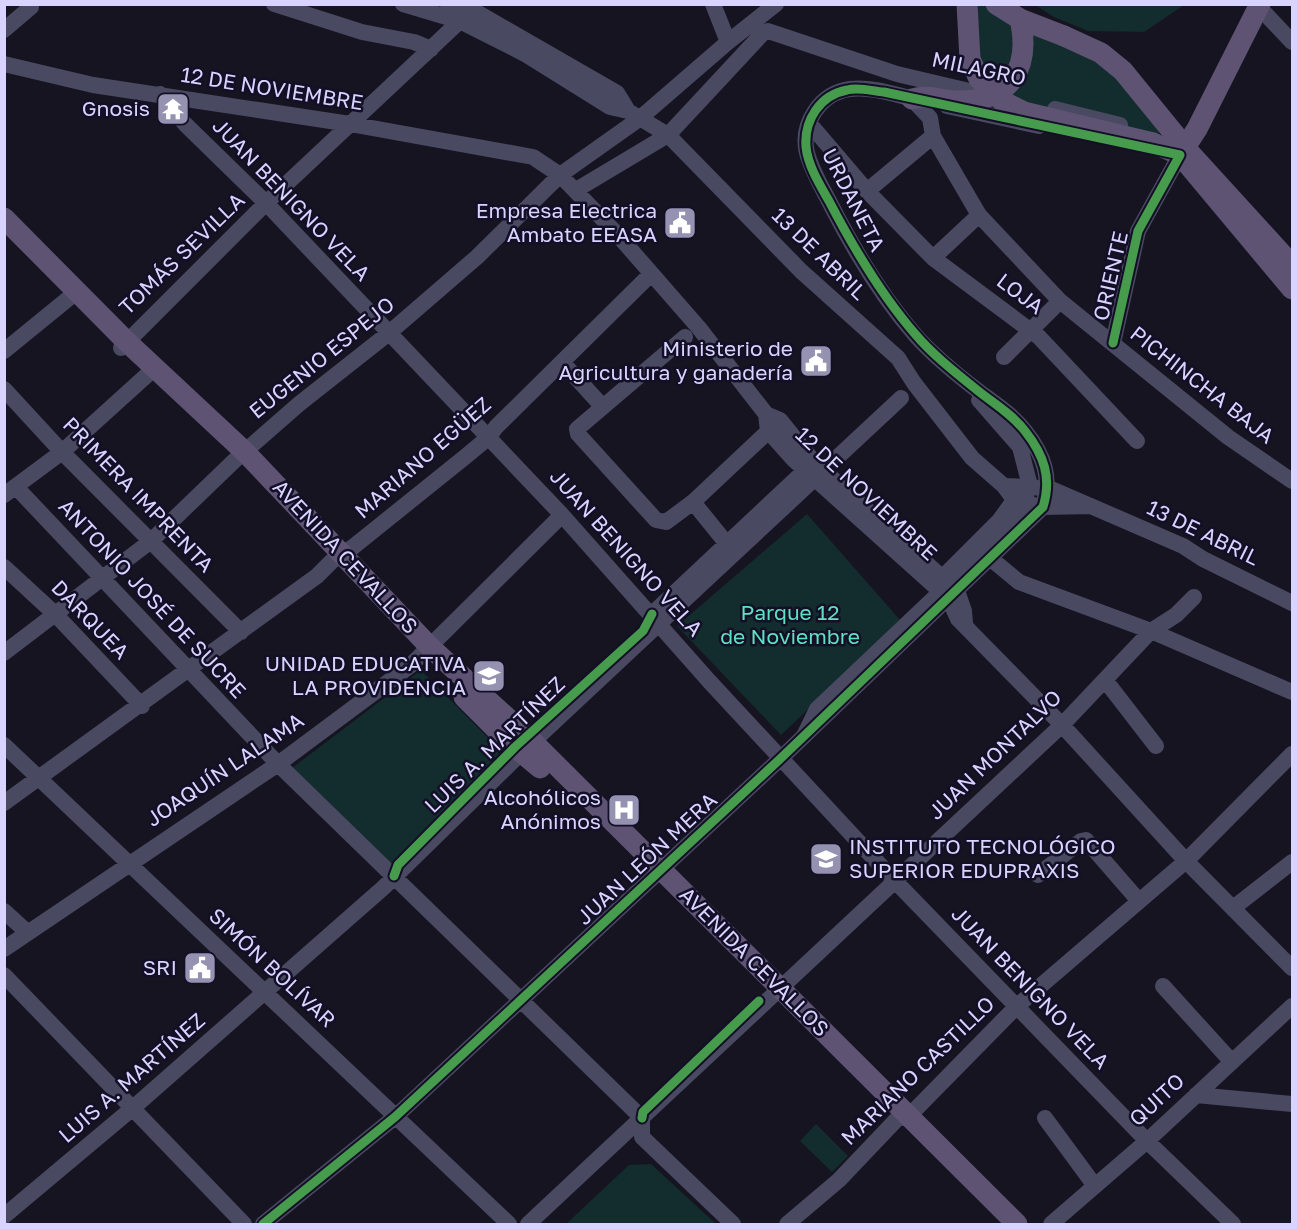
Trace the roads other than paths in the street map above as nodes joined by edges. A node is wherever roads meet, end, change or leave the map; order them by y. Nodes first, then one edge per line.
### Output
1 (274, 4) edge
2 (403, 4) edge
3 (448, 4) edge
4 (713, 4) edge
5 (776, 4) edge
6 (967, 4) edge
7 (996, 4) edge
8 (1260, 6) edge
9 (31, 7) dead end
10 (485, 9) edge
11 (1020, 19) junction
12 (460, 21) junction
13 (4, 30) edge
14 (728, 42) junction
15 (1293, 42) edge
16 (431, 49) junction
17 (4, 64) edge
18 (160, 94) junction
19 (667, 96) junction
20 (992, 96) junction
21 (912, 99) junction
22 (634, 115) junction
23 (682, 121) junction
24 (809, 123) junction
25 (350, 124) junction
26 (668, 135) junction
27 (933, 136) junction
28 (1184, 150) junction
29 (560, 175) junction
30 (576, 190) junction
31 (867, 191) junction
32 (266, 203) junction
33 (979, 215) junction
34 (4, 218) edge
35 (4, 231) edge
36 (933, 258) junction
37 (1293, 265) edge
38 (650, 275) junction
39 (1293, 289) edge
40 (69, 298) junction
41 (1060, 301) junction
42 (1031, 331) junction
43 (389, 333) junction
44 (686, 338) dead end
45 (124, 344) junction
46 (1113, 344) junction
47 (4, 351) edge
48 (1004, 357) dead end
49 (562, 363) junction
50 (954, 372) junction
51 (147, 375) junction
52 (914, 383) junction
53 (4, 389) edge
54 (602, 406) junction
55 (771, 421) junction
56 (489, 437) junction
57 (1137, 441) dead end
58 (62, 452) junction
59 (239, 456) junction
60 (810, 466) junction
61 (1293, 481) edge
62 (1049, 488) junction
63 (1022, 489) junction
64 (10, 491) edge
65 (693, 502) junction
66 (1091, 506) junction
67 (1043, 507) junction
68 (562, 515) junction
69 (151, 541) junction
70 (727, 544) junction
71 (338, 557) junction
72 (990, 558) junction
73 (4, 567) edge
74 (942, 578) junction
75 (101, 579) junction
76 (953, 595) junction
77 (1194, 597) dead end
78 (1293, 603) edge
79 (55, 614) junction
80 (657, 619) junction
81 (962, 621) junction
82 (922, 625) junction
83 (1151, 631) junction
84 (241, 632) junction
85 (426, 650) junction
86 (4, 653) edge
87 (188, 672) junction
88 (1105, 680) junction
89 (1293, 692) edge
90 (142, 706) junction
91 (1062, 724) junction
92 (804, 736) junction
93 (4, 745) edge
94 (1156, 746) dead end
95 (528, 747) junction
96 (1293, 754) edge
97 (780, 759) junction
98 (278, 764) junction
99 (40, 777) junction
100 (4, 802) edge
101 (1186, 861) junction
102 (1293, 862) edge
103 (128, 863) junction
104 (657, 873) junction
105 (1038, 875) dead end
106 (394, 876) junction
107 (895, 881) junction
108 (1139, 901) junction
109 (1233, 908) junction
110 (4, 911) edge
111 (27, 933) junction
112 (4, 949) edge
113 (1293, 968) edge
114 (4, 975) edge
115 (1163, 986) dead end
116 (776, 992) junction
117 (264, 993) junction
118 (522, 999) junction
119 (1293, 1006) edge
120 (1016, 1007) junction
121 (1232, 1062) junction
122 (1196, 1095) junction
123 (1293, 1104) edge
124 (134, 1107) junction
125 (395, 1117) junction
126 (642, 1118) junction
127 (903, 1118) junction
128 (1045, 1118) dead end
129 (1147, 1141) junction
130 (1095, 1186) junction
131 (4, 1215) edge
132 (244, 1224) edge
133 (263, 1224) edge
134 (509, 1224) edge
135 (528, 1224) edge
136 (733, 1224) edge
137 (787, 1224) edge
138 (1005, 1224) edge
139 (1017, 1224) edge
140 (1051, 1224) edge
141 (1233, 1224) edge

1 - 16 street
2 - 12 street
3 - 10 street
4 - 14 street
5 - 14 street, EUGENIO ESPEJO
6 - 28 main road, bridge
7 - 11 main road
8 - 15 street
8 - 28 main road, ORIENTE
9 - 13 street
10 - 22 street
11 - 20 main road
11 - 37 main road, bridge
12 - 16 street, TOMÁS SEVILLA
12 - 22 street
14 - 19 street, EUGENIO ESPEJO
16 - 25 street, TOMÁS SEVILLA
17 - 18 street, 12 DE NOVIEMBRE
18 - 25 street, 12 DE NOVIEMBRE
18 - 32 street, JUAN BENIGNO VELA
19 - 22 street, EUGENIO ESPEJO
19 - 23 street
20 - 21 main road
20 - 23 street, MILAGRO
20 - 28 street, MILAGRO
21 - 24 street
21 - 27 street, PICHINCHA BAJA
21 - 28 street
22 - 26 street, 13 DE ABRIL
22 - 29 street, EUGENIO ESPEJO
23 - 26 street
24 - 31 street, LOJA
24 - 50 street, URDANETA
25 - 29 street, 12 DE NOVIEMBRE
25 - 32 street, TOMÁS SEVILLA
26 - 30 street
26 - 52 street, 13 DE ABRIL
27 - 31 street
27 - 33 street, PICHINCHA BAJA
28 - 39 main road
28 - 46 street, ORIENTE
29 - 30 street, 12 DE NOVIEMBRE
29 - 43 street, EUGENIO ESPEJO
30 - 38 street, 12 DE NOVIEMBRE
31 - 36 street, LOJA
32 - 43 street, JUAN BENIGNO VELA
32 - 45 street, TOMÁS SEVILLA
33 - 36 street
33 - 41 street, PICHINCHA BAJA
34 - 45 main road, AVENIDA CEVALLOS
35 - 40 main road, AVENIDA CEVALLOS
36 - 42 street, LOJA
38 - 49 street, MARIANO EGÜEZ
38 - 55 street, 12 DE NOVIEMBRE
40 - 45 main road, AVENIDA CEVALLOS
40 - 47 street
41 - 42 street
41 - 46 street, PICHINCHA BAJA
42 - 48 street
42 - 57 street, LOJA
43 - 56 street, JUAN BENIGNO VELA
43 - 59 street, EUGENIO ESPEJO
44 - 54 street
45 - 51 main road, AVENIDA CEVALLOS
45 - 59 main road, AVENIDA CEVALLOS
46 - 61 street, PICHINCHA BAJA
49 - 54 street
49 - 56 street, MARIANO EGÜEZ
50 - 62 street, URDANETA
50 - 63 street
51 - 58 street
51 - 59 main road, AVENIDA CEVALLOS
52 - 63 street, 13 DE ABRIL
52 - 80 street, LUIS A. MARTÍNEZ, bridge
53 - 58 street, PRIMERA IMPRENTA
54 - 65 street
55 - 60 street, 12 DE NOVIEMBRE
55 - 65 street
56 - 68 street, JUAN BENIGNO VELA
56 - 71 street, MARIANO EGÜEZ
58 - 64 street
58 - 69 street, PRIMERA IMPRENTA
59 - 69 street, EUGENIO ESPEJO
59 - 71 main road, AVENIDA CEVALLOS
60 - 70 street, LUIS A. MARTÍNEZ
60 - 74 street, 12 DE NOVIEMBRE
60 - 76 street, 12 DE NOVIEMBRE
62 - 63 street, 13 DE ABRIL
62 - 66 street, 13 DE ABRIL
62 - 67 street
63 - 67 street, 13 DE ABRIL
63 - 74 street
63 - 92 street, bridge
64 - 75 street, ANTONIO JOSÉ DE SUCRE
65 - 70 street
66 - 67 street, 13 DE ABRIL
66 - 78 street, 13 DE ABRIL
67 - 72 street, JUAN LEÓN MERA
68 - 80 street, JUAN BENIGNO VELA
68 - 85 street, JOAQUÍN LALAMA
69 - 75 street, EUGENIO ESPEJO
69 - 84 street, PRIMERA IMPRENTA
70 - 80 street, LUIS A. MARTÍNEZ
71 - 84 street, MARIANO EGÜEZ
71 - 85 main road, AVENIDA CEVALLOS
72 - 76 street, JUAN LEÓN MERA
72 - 83 street
73 - 79 street, DARQUEA
74 - 76 street, 12 DE NOVIEMBRE
75 - 79 street, EUGENIO ESPEJO
75 - 87 street, ANTONIO JOSÉ DE SUCRE
76 - 81 street
76 - 82 street, JUAN LEÓN MERA
77 - 83 street, JUAN MONTALVO
79 - 86 street, EUGENIO ESPEJO
79 - 90 street, DARQUEA
80 - 95 street, LUIS A. MARTÍNEZ
80 - 97 street, JUAN BENIGNO VELA
81 - 82 street
81 - 91 street
82 - 92 street, JUAN LEÓN MERA
83 - 88 street, JUAN MONTALVO
83 - 89 street
84 - 87 street, MARIANO EGÜEZ
85 - 95 main road, AVENIDA CEVALLOS
85 - 98 street, JOAQUÍN LALAMA
87 - 90 street, MARIANO EGÜEZ
87 - 98 street, ANTONIO JOSÉ DE SUCRE
88 - 91 street, JUAN MONTALVO
88 - 94 street
90 - 99 street, MARIANO EGÜEZ
91 - 101 street
91 - 107 street, JUAN MONTALVO
92 - 97 street, JUAN LEÓN MERA
93 - 99 street, SIMÓN BOLÍVAR
95 - 104 main road, AVENIDA CEVALLOS
95 - 106 street, LUIS A. MARTÍNEZ
96 - 101 street, MARIANO CASTILLO
97 - 104 street, JUAN LEÓN MERA
97 - 107 street, JUAN BENIGNO VELA
98 - 103 street, JOAQUÍN LALAMA
98 - 106 street, ANTONIO JOSÉ DE SUCRE
99 - 100 street, MARIANO EGÜEZ
99 - 103 street, SIMÓN BOLÍVAR
101 - 108 street, MARIANO CASTILLO
101 - 109 street
102 - 109 street
103 - 111 street, JOAQUÍN LALAMA
103 - 117 street, SIMÓN BOLÍVAR
104 - 116 main road, AVENIDA CEVALLOS
104 - 118 street, JUAN LEÓN MERA
105 - 108 street
106 - 117 street, LUIS A. MARTÍNEZ
106 - 118 street, ANTONIO JOSÉ DE SUCRE
107 - 116 street, JUAN MONTALVO
107 - 120 street, JUAN BENIGNO VELA
108 - 120 street, MARIANO CASTILLO
109 - 113 street
110 - 111 street
111 - 112 street, JOAQUÍN LALAMA
114 - 124 street
115 - 121 street
116 - 126 street, JUAN MONTALVO
116 - 127 main road, AVENIDA CEVALLOS
117 - 124 street, LUIS A. MARTÍNEZ
117 - 125 street, SIMÓN BOLÍVAR
118 - 125 street, JUAN LEÓN MERA
118 - 126 street, ANTONIO JOSÉ DE SUCRE
119 - 121 street, QUITO
120 - 127 street, MARIANO CASTILLO
120 - 129 street, JUAN BENIGNO VELA
121 - 122 street, QUITO
122 - 123 street
122 - 129 street, QUITO
124 - 131 street, LUIS A. MARTÍNEZ
124 - 132 street
125 - 133 street, JUAN LEÓN MERA
125 - 134 street, SIMÓN BOLÍVAR
126 - 135 street, JUAN MONTALVO
126 - 136 street, ANTONIO JOSÉ DE SUCRE
127 - 137 street, MARIANO CASTILLO
127 - 138 main road, AVENIDA CEVALLOS
127 - 139 main road, AVENIDA CEVALLOS
128 - 130 street
129 - 130 street, QUITO
129 - 141 street, JUAN BENIGNO VELA
130 - 140 street, QUITO

